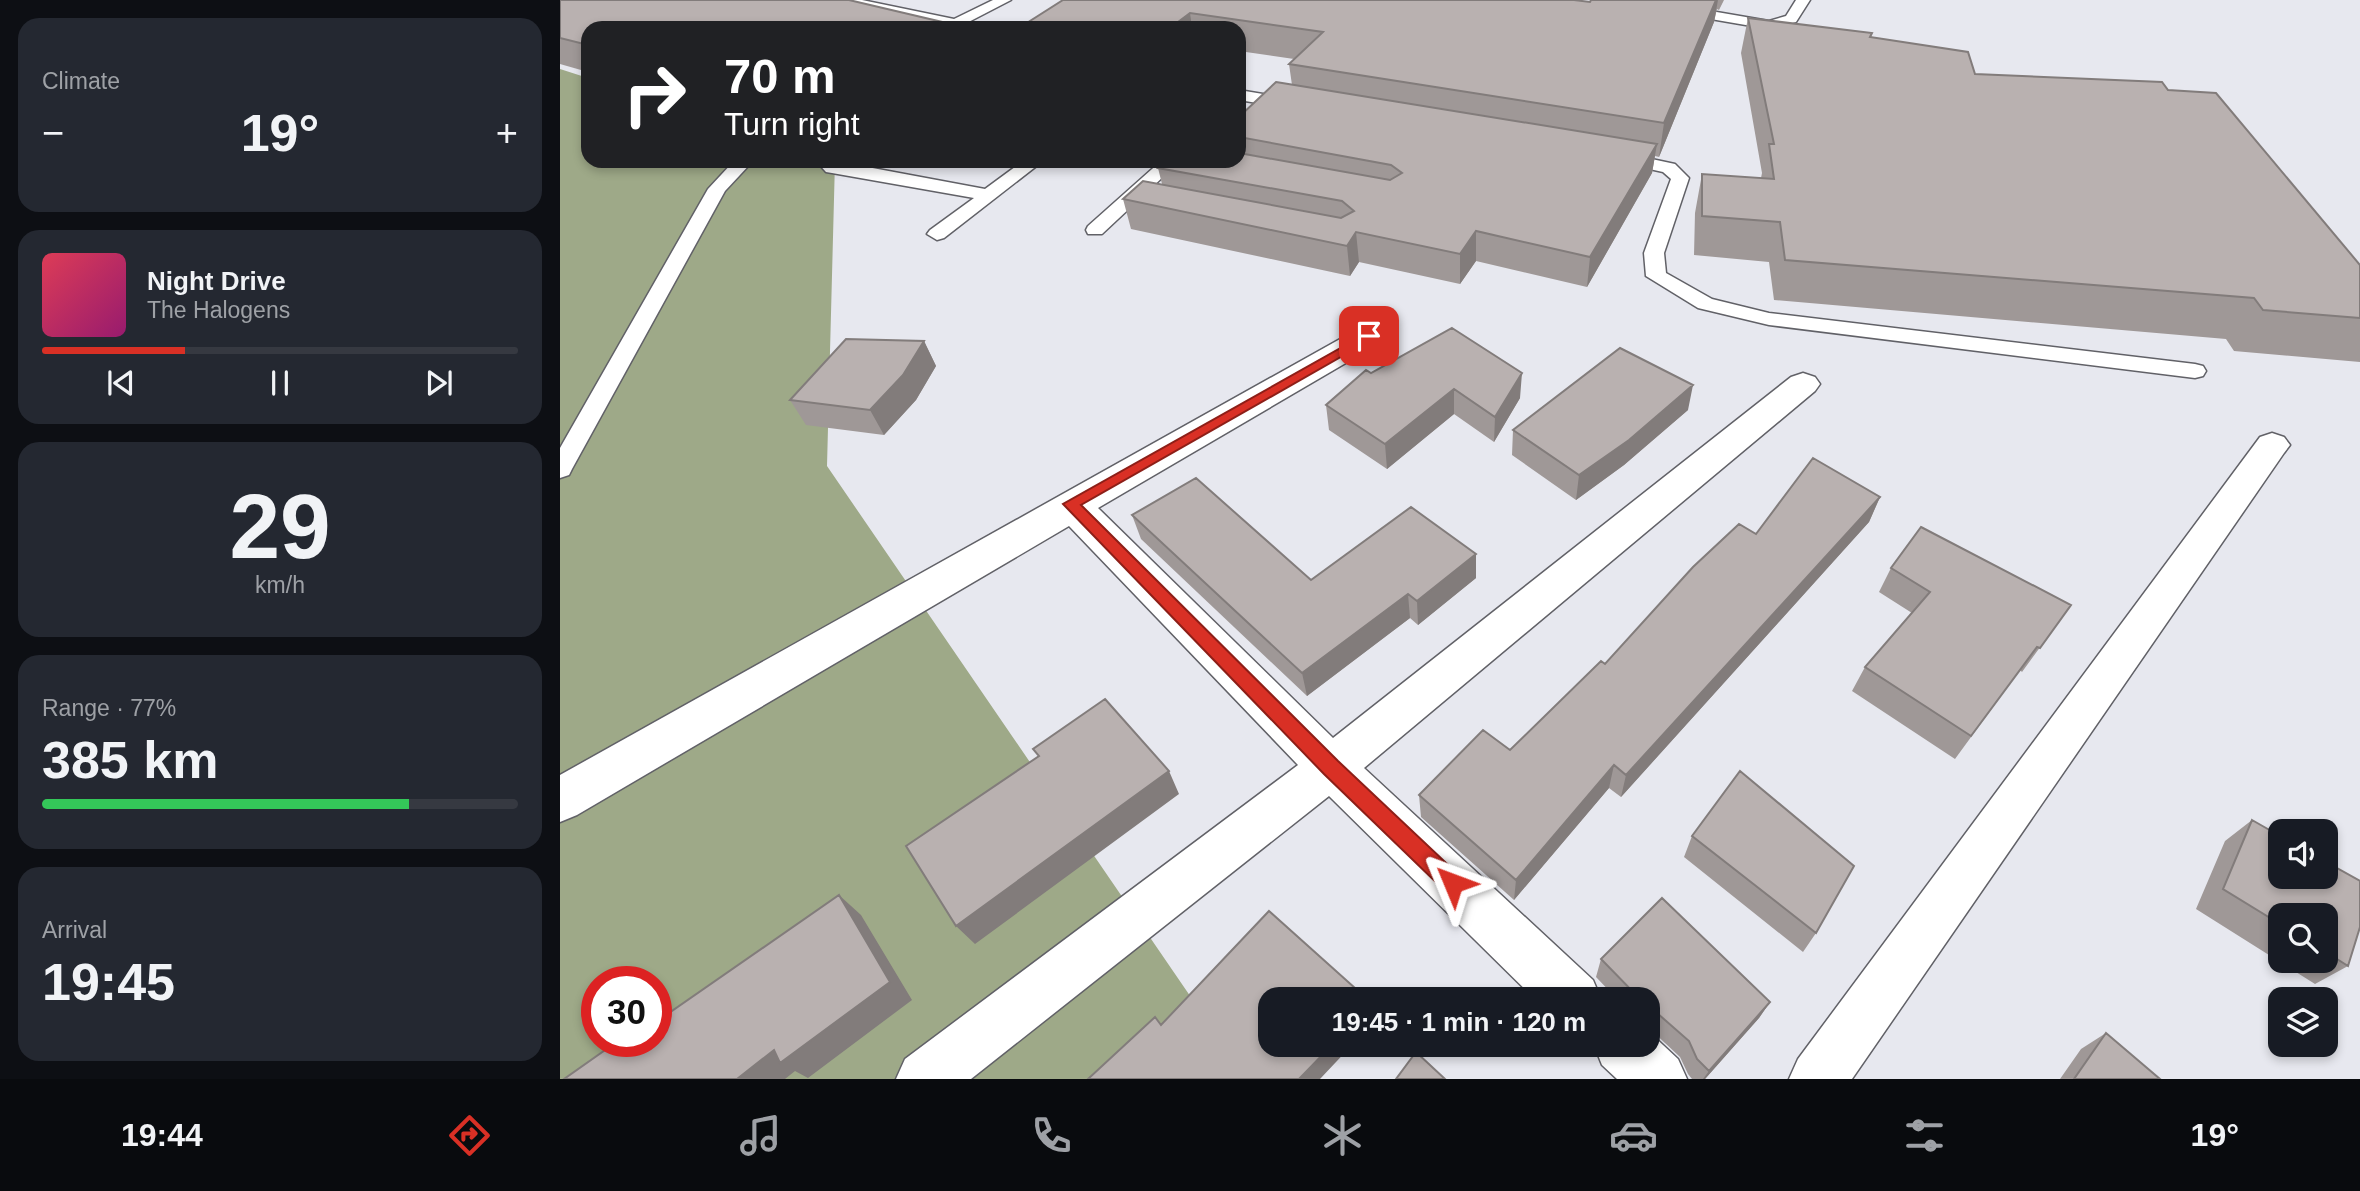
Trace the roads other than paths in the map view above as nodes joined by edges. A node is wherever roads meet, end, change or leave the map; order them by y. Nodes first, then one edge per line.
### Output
1 (842, 0) edge
2 (1004, 0) edge
3 (1623, 0) edge
4 (1803, 0) edge
5 (917, 15) junction
6 (905, 21) edge
7 (935, 21) edge
8 (960, 21) edge
9 (1246, 97) edge
10 (1311, 107) edge
11 (1595, 153) edge
12 (738, 168) edge
13 (832, 168) edge
14 (1025, 168) edge
15 (1163, 168) edge
16 (989, 195) junction
17 (1131, 198) junction
18 (1157, 203) edge
19 (1095, 230) dead end
20 (937, 234) dead end
21 (1369, 336) dead end
22 (2195, 371) dead end
23 (1803, 384) dead end
24 (2272, 444) dead end
25 (560, 469) edge
26 (1071, 504) junction
27 (1331, 768) junction
28 (560, 800) edge
29 (1561, 987) edge
30 (1635, 1057) edge
31 (925, 1079) edge
32 (1658, 1079) edge
33 (1818, 1079) edge

1 - 5 lane
2 - 8 lane
3 - 4 lane
5 - 6 lane
5 - 7 lane
9 - 10 lane
11 - 22 lane
12 - 25 lane
13 - 16 lane
14 - 16 lane
15 - 17 lane
16 - 20 lane
17 - 18 lane
17 - 19 lane
21 - 26 street
23 - 27 street
24 - 33 street
26 - 27 street
26 - 28 street
27 - 29 street
27 - 31 street
30 - 32 street

